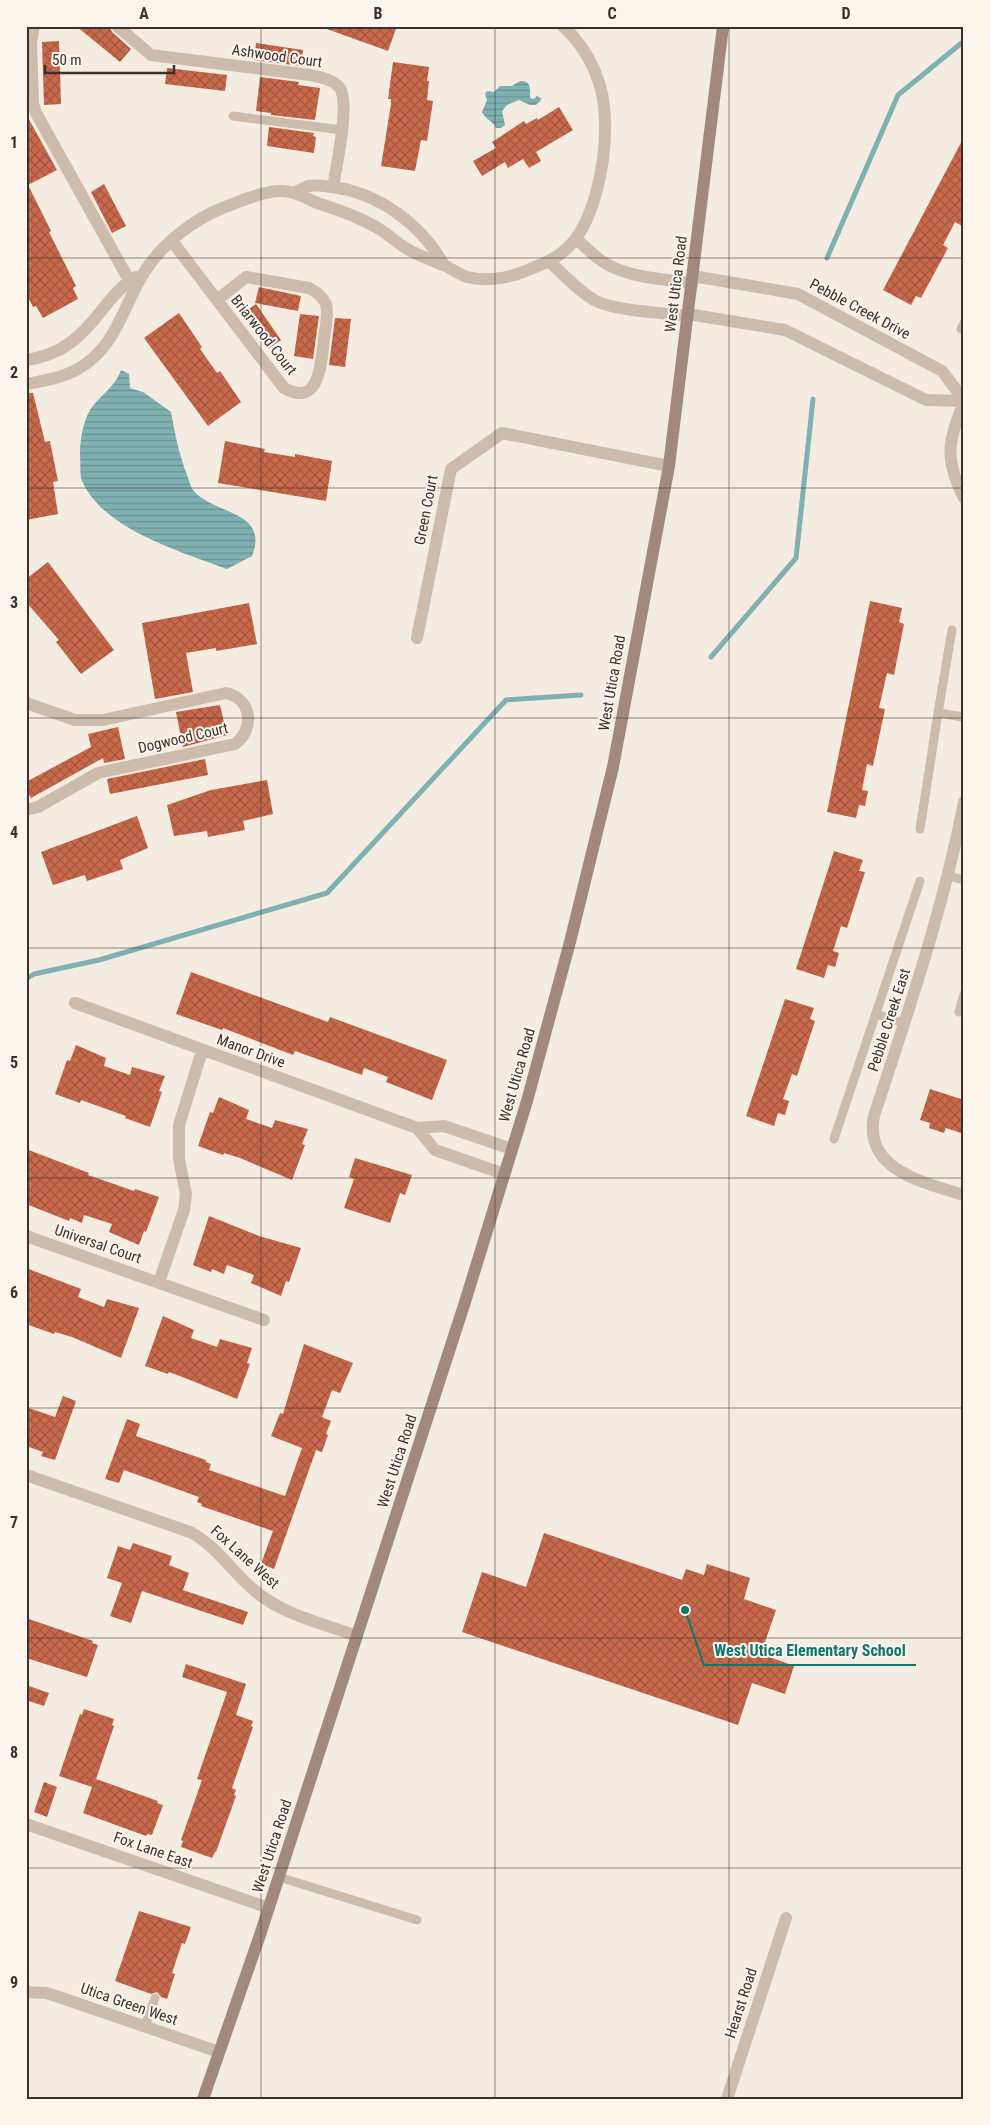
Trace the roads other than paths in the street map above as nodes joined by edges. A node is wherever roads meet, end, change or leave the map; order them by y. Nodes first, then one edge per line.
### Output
1 (34, 26) edge
2 (117, 26) edge
3 (563, 26) edge
4 (723, 26) edge
5 (233, 116) dead end
6 (342, 130) junction
7 (333, 187) junction
8 (294, 193) junction
9 (576, 238) junction
10 (172, 241) junction
11 (548, 261) junction
12 (444, 265) junction
13 (144, 272) junction
14 (693, 279) junction
15 (129, 280) junction
16 (217, 300) junction
17 (688, 315) junction
18 (26, 360) edge
19 (26, 384) edge
20 (964, 401) edge
21 (668, 466) junction
22 (964, 498) edge
23 (952, 630) dead end
24 (417, 638) dead end
25 (26, 703) edge
26 (938, 713) junction
27 (964, 717) edge
28 (964, 802) edge
29 (26, 810) edge
30 (920, 828) dead end
31 (948, 876) junction
32 (964, 880) edge
33 (920, 882) dead end
34 (964, 994) edge
35 (75, 1003) dead end
36 (959, 1012) dead end
37 (876, 1014) junction
38 (904, 1022) junction
39 (202, 1050) junction
40 (417, 1128) junction
41 (834, 1139) dead end
42 (512, 1149) junction
43 (504, 1174) junction
44 (964, 1195) edge
45 (26, 1236) edge
46 (159, 1282) junction
47 (264, 1320) dead end
48 (26, 1475) edge
49 (357, 1636) junction
50 (26, 1824) edge
51 (279, 1877) junction
52 (268, 1908) junction
53 (786, 1918) dead end
54 (417, 1920) dead end
55 (26, 1992) edge
56 (155, 1998) dead end
57 (145, 2026) junction
58 (220, 2052) junction
59 (203, 2099) edge
60 (727, 2099) edge

1 - 15 street
2 - 6 street, Ashwood Court
3 - 9 street
4 - 14 street, West Utica Road
5 - 6 lane
6 - 7 street, Ashwood Court
7 - 8 street
7 - 12 street
8 - 10 street
8 - 12 street
9 - 11 street
9 - 14 street, Pebble Creek Drive
10 - 13 street
10 - 16 street, Briarwood Court
11 - 12 street
11 - 17 street
13 - 15 street
13 - 19 street
14 - 17 street, West Utica Road
14 - 20 street, Pebble Creek Drive
15 - 18 street
16 - 16 street, Briarwood Court
17 - 20 street
17 - 21 street, West Utica Road
20 - 22 street
21 - 24 street, Green Court
21 - 42 street, West Utica Road
23 - 26 lane
25 - 29 street, Dogwood Court
26 - 27 lane
26 - 30 lane
28 - 31 street, Pebble Creek East
31 - 32 lane
31 - 38 street, Pebble Creek East
33 - 37 lane
34 - 36 lane
35 - 39 street, Manor Drive
37 - 38 lane
37 - 41 lane
38 - 44 street, Pebble Creek East
39 - 40 street, Manor Drive
39 - 46 street
40 - 42 street, Manor Drive
40 - 43 street
42 - 43 street, West Utica Road
43 - 49 street, West Utica Road
45 - 46 street, Universal Court
46 - 47 street, Universal Court
48 - 49 street, Fox Lane West
49 - 51 street, West Utica Road
50 - 52 street, Fox Lane East
51 - 52 street, West Utica Road
51 - 54 lane
52 - 58 street, West Utica Road
53 - 60 street, Hearst Road
55 - 57 street, Utica Green West
56 - 57 lane
57 - 58 street, Utica Green West
58 - 59 street, West Utica Road

